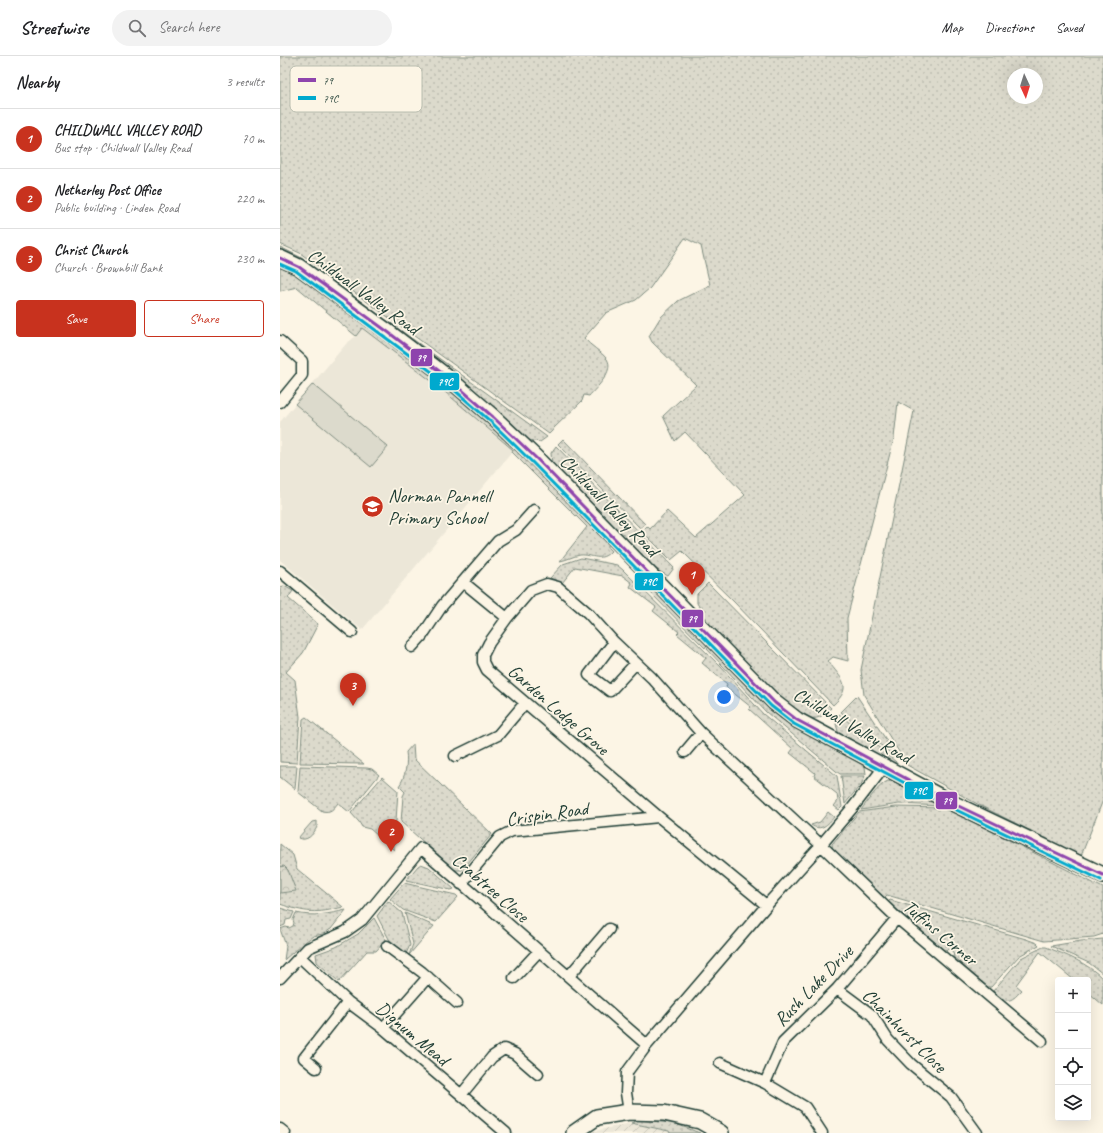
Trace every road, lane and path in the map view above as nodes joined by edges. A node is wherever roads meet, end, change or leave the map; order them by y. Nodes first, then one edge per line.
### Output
1 (280, 258) edge
2 (280, 341) edge
3 (280, 402) edge
4 (534, 510) dead end
5 (280, 571) edge
6 (463, 582) junction
7 (507, 618) junction
8 (352, 632) dead end
9 (614, 642) junction
10 (412, 647) dead end
11 (636, 662) junction
12 (526, 703) junction
13 (701, 733) junction
14 (685, 752) dead end
15 (454, 756) dead end
16 (884, 767) junction
17 (659, 817) junction
18 (821, 845) junction
19 (1103, 875) edge
20 (461, 884) junction
21 (766, 905) junction
22 (898, 918) junction
23 (609, 929) dead end
24 (387, 946) dead end
25 (539, 951) junction
26 (300, 957) junction
27 (569, 976) junction
28 (280, 978) edge
29 (428, 978) junction
30 (514, 978) dead end
31 (837, 989) junction
32 (348, 1002) junction
33 (457, 1003) dead end
34 (383, 1028) junction
35 (1042, 1041) dead end
36 (647, 1045) junction
37 (720, 1063) dead end
38 (316, 1068) dead end
39 (538, 1074) dead end
40 (765, 1083) junction
41 (461, 1095) junction
42 (628, 1112) junction
43 (280, 1129) edge
44 (285, 1133) edge
45 (506, 1133) edge
46 (574, 1133) edge
47 (721, 1133) edge
48 (822, 1133) edge
49 (977, 1133) edge

1 - 16 main road, Childwall Valley Road
2 - 3 street
4 - 6 street
5 - 8 street
6 - 7 street
6 - 10 street
7 - 9 street, Garden Lodge Grove
7 - 12 street, Garden Lodge Grove
9 - 11 street, Garden Lodge Grove
9 - 11 street
11 - 13 street, Garden Lodge Grove
12 - 15 street
12 - 17 street, Garden Lodge Grove
13 - 14 street
13 - 18 street, Garden Lodge Grove
16 - 18 street
16 - 19 main road, Childwall Valley Road
17 - 20 street, Crispin Road
17 - 21 street, Garden Lodge Grove
18 - 21 street
18 - 22 street, Tuffins Corner
20 - 25 street, Crabtree Close
20 - 26 street, Crabtree Close
21 - 36 street
22 - 31 street, Rush Lake Drive
22 - 35 street, Tuffins Corner
23 - 27 street
24 - 29 street
25 - 27 street, Crabtree Close
25 - 30 street
26 - 28 street
26 - 32 street, Dignum Mead
27 - 36 street, Crabtree Close
29 - 33 street
29 - 34 street
31 - 40 street, Rush Lake Drive
31 - 49 street, Chainhurst Close
32 - 34 street, Dignum Mead
32 - 38 street
34 - 41 street, Dignum Mead
36 - 42 street
37 - 40 street
39 - 41 street
40 - 48 street
41 - 45 street, Dignum Mead
42 - 46 main road
42 - 47 main road
43 - 44 street

